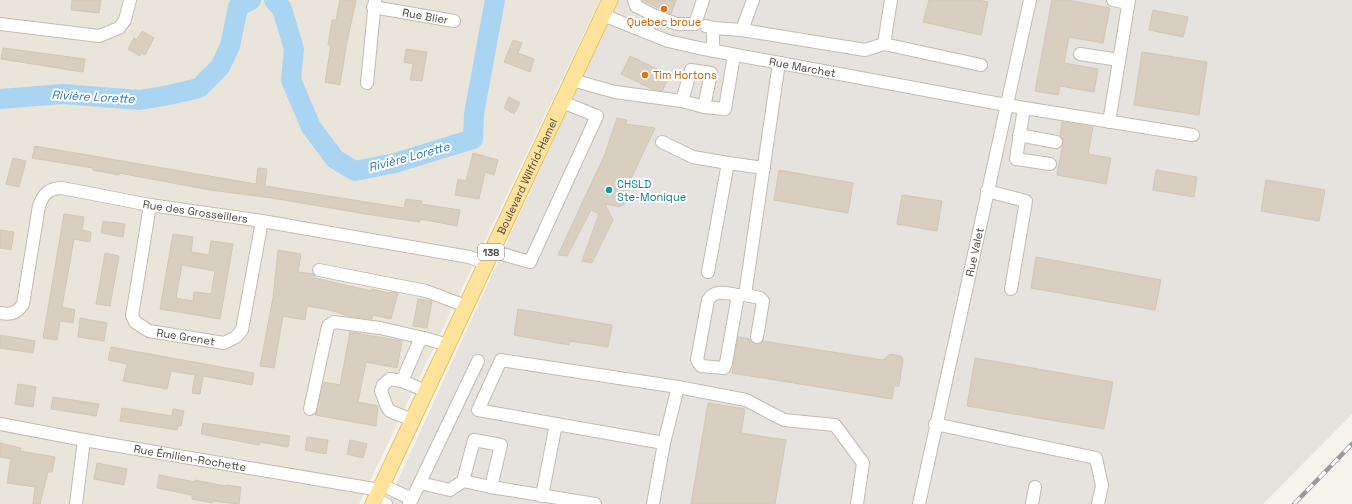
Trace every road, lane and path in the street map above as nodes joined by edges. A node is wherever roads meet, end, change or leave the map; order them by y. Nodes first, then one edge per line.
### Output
1 (130, 0) edge
2 (610, 0) edge
3 (634, 0) edge
4 (703, 0) edge
5 (753, 0) edge
6 (891, 0) edge
7 (1030, 0) edge
8 (1113, 0) edge
9 (1129, 2) edge
10 (374, 4) edge
11 (603, 15) junction
12 (653, 15) junction
13 (454, 21) dead end
14 (0, 24) edge
15 (695, 24) junction
16 (712, 28) junction
17 (742, 30) junction
18 (646, 32) junction
19 (884, 44) junction
20 (713, 51) junction
21 (1080, 54) dead end
22 (734, 55) junction
23 (1119, 60) junction
24 (779, 63) junction
25 (981, 65) dead end
26 (572, 80) junction
27 (367, 84) dead end
28 (682, 101) junction
29 (562, 102) junction
30 (1006, 105) junction
31 (704, 107) junction
32 (1024, 108) junction
33 (1109, 122) junction
34 (1019, 135) junction
35 (1193, 135) dead end
36 (662, 142) dead end
37 (1056, 142) dead end
38 (728, 163) junction
39 (1050, 164) dead end
40 (764, 168) junction
41 (987, 191) junction
42 (150, 205) junction
43 (262, 220) junction
44 (489, 257) junction
45 (319, 270) dead end
46 (708, 272) dead end
47 (1011, 289) dead end
48 (742, 295) junction
49 (466, 306) junction
50 (0, 313) edge
51 (757, 337) dead end
52 (428, 339) junction
53 (448, 345) junction
54 (478, 361) dead end
55 (402, 381) junction
56 (678, 387) junction
57 (426, 391) junction
58 (310, 408) dead end
59 (412, 420) junction
60 (0, 424) edge
61 (556, 424) junction
62 (935, 424) junction
63 (84, 440) junction
64 (664, 443) junction
65 (462, 481) junction
66 (420, 483) junction
67 (491, 487) junction
68 (1035, 487) dead end
69 (379, 496) edge
70 (542, 496) junction
71 (411, 502) edge
72 (76, 504) edge
73 (595, 504) edge
74 (653, 504) edge
75 (857, 504) edge
76 (919, 504) edge
77 (1032, 504) edge
78 (1098, 504) edge

1 - 14 street
2 - 11 main road, Boulevard Wilfrid-Hamel / 138
3 - 12 street
4 - 15 street
5 - 17 street
6 - 19 street
7 - 30 street, Rue Valet
8 - 9 street
9 - 23 street
10 - 13 street, Rue Blier
10 - 27 street
11 - 18 street, Rue Marchet
11 - 26 main road, Boulevard Wilfrid-Hamel / 138
12 - 15 street
12 - 18 street
15 - 16 street
16 - 17 street
16 - 20 street
17 - 19 street
18 - 20 street, Rue Marchet
19 - 25 street
20 - 22 street, Rue Marchet
21 - 23 street
22 - 24 street, Rue Marchet
22 - 31 street
23 - 33 street
24 - 30 street, Rue Marchet
24 - 40 street
26 - 28 street
26 - 29 main road, Boulevard Wilfrid-Hamel / 138
28 - 31 street
28 - 31 street
29 - 44 main road, Boulevard Wilfrid-Hamel / 138
29 - 44 street, Rue des Grosseillers
30 - 32 street, Rue Marchet
30 - 41 street, Rue Valet
32 - 33 street, Rue Marchet
32 - 34 street
33 - 35 street, Rue Marchet
34 - 37 street
34 - 39 street
36 - 38 street
38 - 40 street
38 - 46 street
40 - 48 street
41 - 47 street
41 - 62 street, Rue Valet
42 - 43 street, Rue des Grosseillers
42 - 43 street, Rue Grenet
42 - 50 street, Rue des Grosseillers
43 - 44 street, Rue des Grosseillers
44 - 49 main road, Boulevard Wilfrid-Hamel / 138
45 - 49 street
48 - 48 street
48 - 51 street
49 - 53 main road, Boulevard Wilfrid-Hamel / 138
52 - 53 street
52 - 55 street
52 - 58 street
53 - 57 main road, Boulevard Wilfrid-Hamel / 138
54 - 66 street
55 - 57 street
55 - 59 street
56 - 61 street
56 - 64 street
56 - 75 street
57 - 59 main road, Boulevard Wilfrid-Hamel / 138
59 - 69 main road, Boulevard Wilfrid-Hamel / 138
60 - 63 street, Rue Émilien-Rochette
61 - 64 street
61 - 70 street
62 - 76 street, Rue Valet
62 - 78 street
63 - 69 street, Rue Émilien-Rochette
63 - 72 street
64 - 74 street
65 - 66 street
65 - 67 street
65 - 67 street
66 - 71 street
67 - 70 street
68 - 77 street
69 - 71 street, Rue Émilien-Rochette
70 - 73 street

